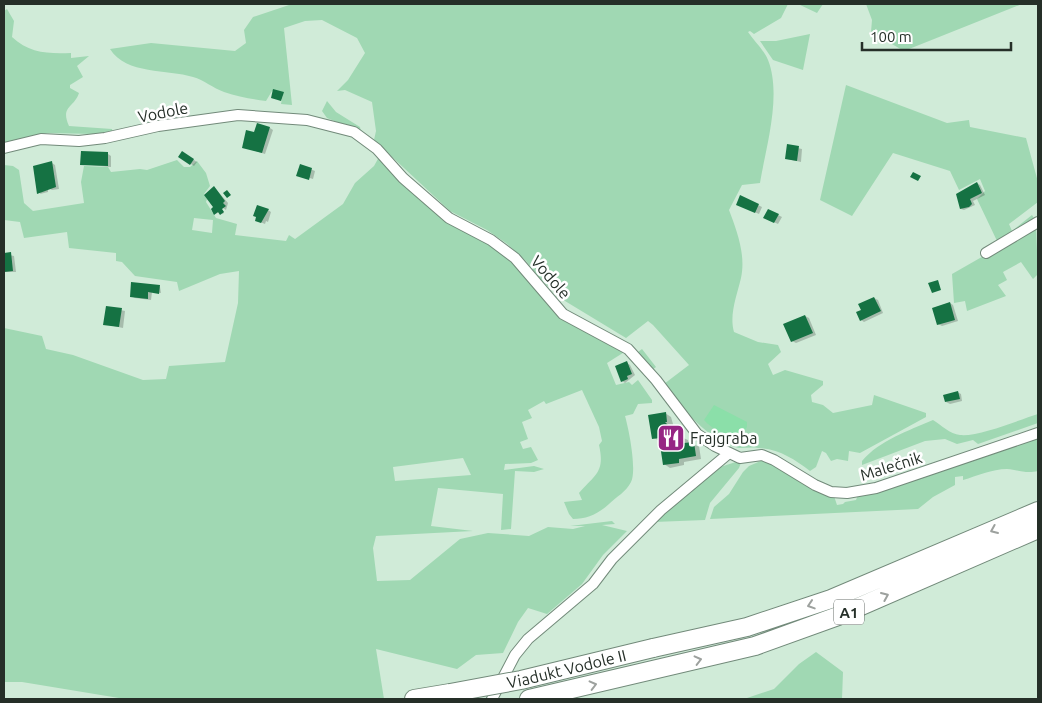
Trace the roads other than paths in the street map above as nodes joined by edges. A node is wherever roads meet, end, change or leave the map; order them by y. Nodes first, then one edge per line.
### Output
1 (4, 148) edge
2 (1038, 222) edge
3 (986, 253) dead end
4 (1038, 433) edge
5 (728, 454) junction
6 (1038, 511) edge
7 (1038, 529) edge
8 (414, 699) edge
9 (492, 699) edge
10 (529, 699) edge

1 - 5 street, Vodole
2 - 3 street
4 - 5 street, Malečnik
5 - 9 street
6 -> 8 highway, Viadukt Vodole II / A1, bridge
10 -> 7 highway, Viadukt Vodole II / A1

